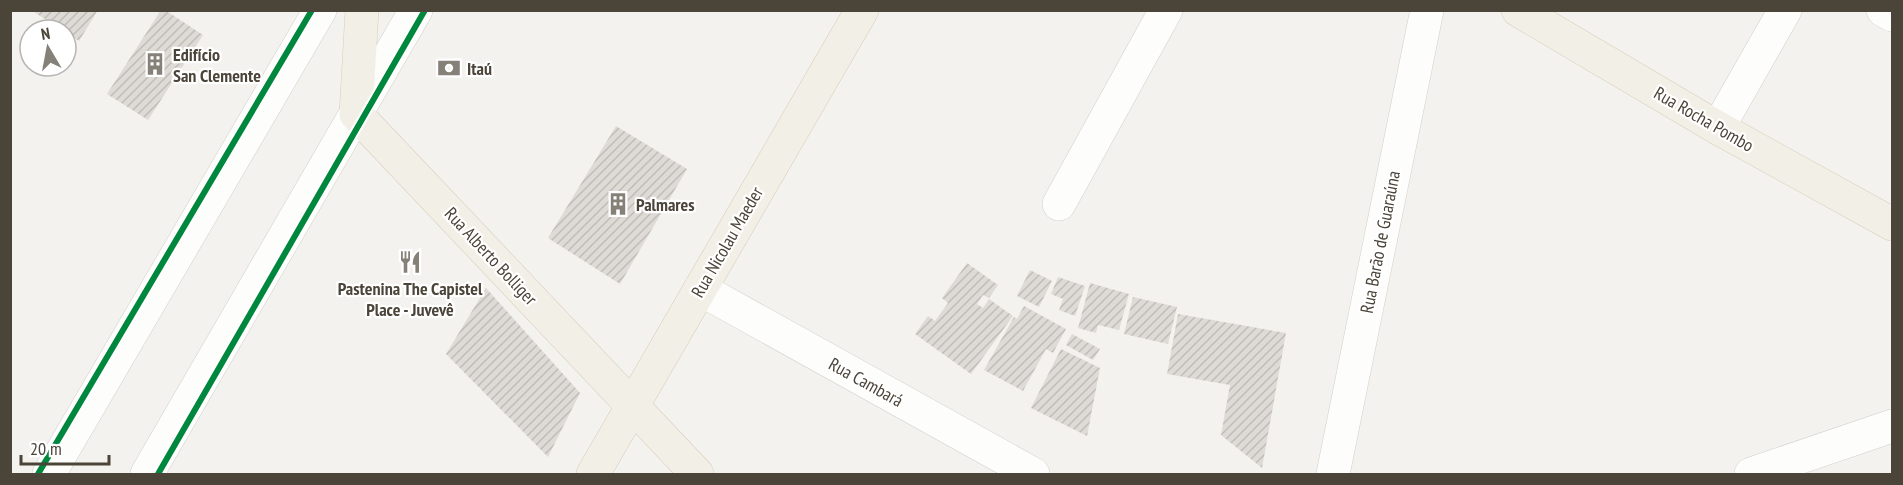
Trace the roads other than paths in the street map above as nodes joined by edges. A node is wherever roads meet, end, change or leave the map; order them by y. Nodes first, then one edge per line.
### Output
1 (320, 10) edge
2 (362, 10) edge
3 (416, 10) edge
4 (862, 10) edge
5 (1166, 10) edge
6 (1427, 10) edge
7 (1518, 10) edge
8 (1785, 10) edge
9 (1883, 10) edge
10 (1893, 15) edge
11 (356, 114) junction
12 (1718, 129) junction
13 (1059, 204) dead end
14 (1893, 224) edge
15 (700, 289) junction
16 (633, 406) junction
17 (1893, 426) edge
18 (49, 474) edge
19 (147, 474) edge
20 (593, 474) edge
21 (697, 474) edge
22 (1033, 474) edge
23 (1334, 474) edge
24 (1751, 474) edge

1 - 18 street
2 - 11 main road
3 - 11 street
4 - 15 main road, Rua Nicolau Maeder
5 - 13 street
6 - 23 street, Rua Barão de Guaraúna
7 - 12 main road, Rua Rocha Pombo
8 - 12 street
9 - 10 street
11 - 16 main road, Rua Alberto Bolliger
11 - 19 street
12 - 14 main road, Rua Rocha Pombo
15 - 16 main road, Rua Nicolau Maeder
15 - 22 street, Rua Cambará
16 - 20 main road, Rua Nicolau Maeder
16 - 21 main road, Rua Alberto Bolliger
17 - 24 street

